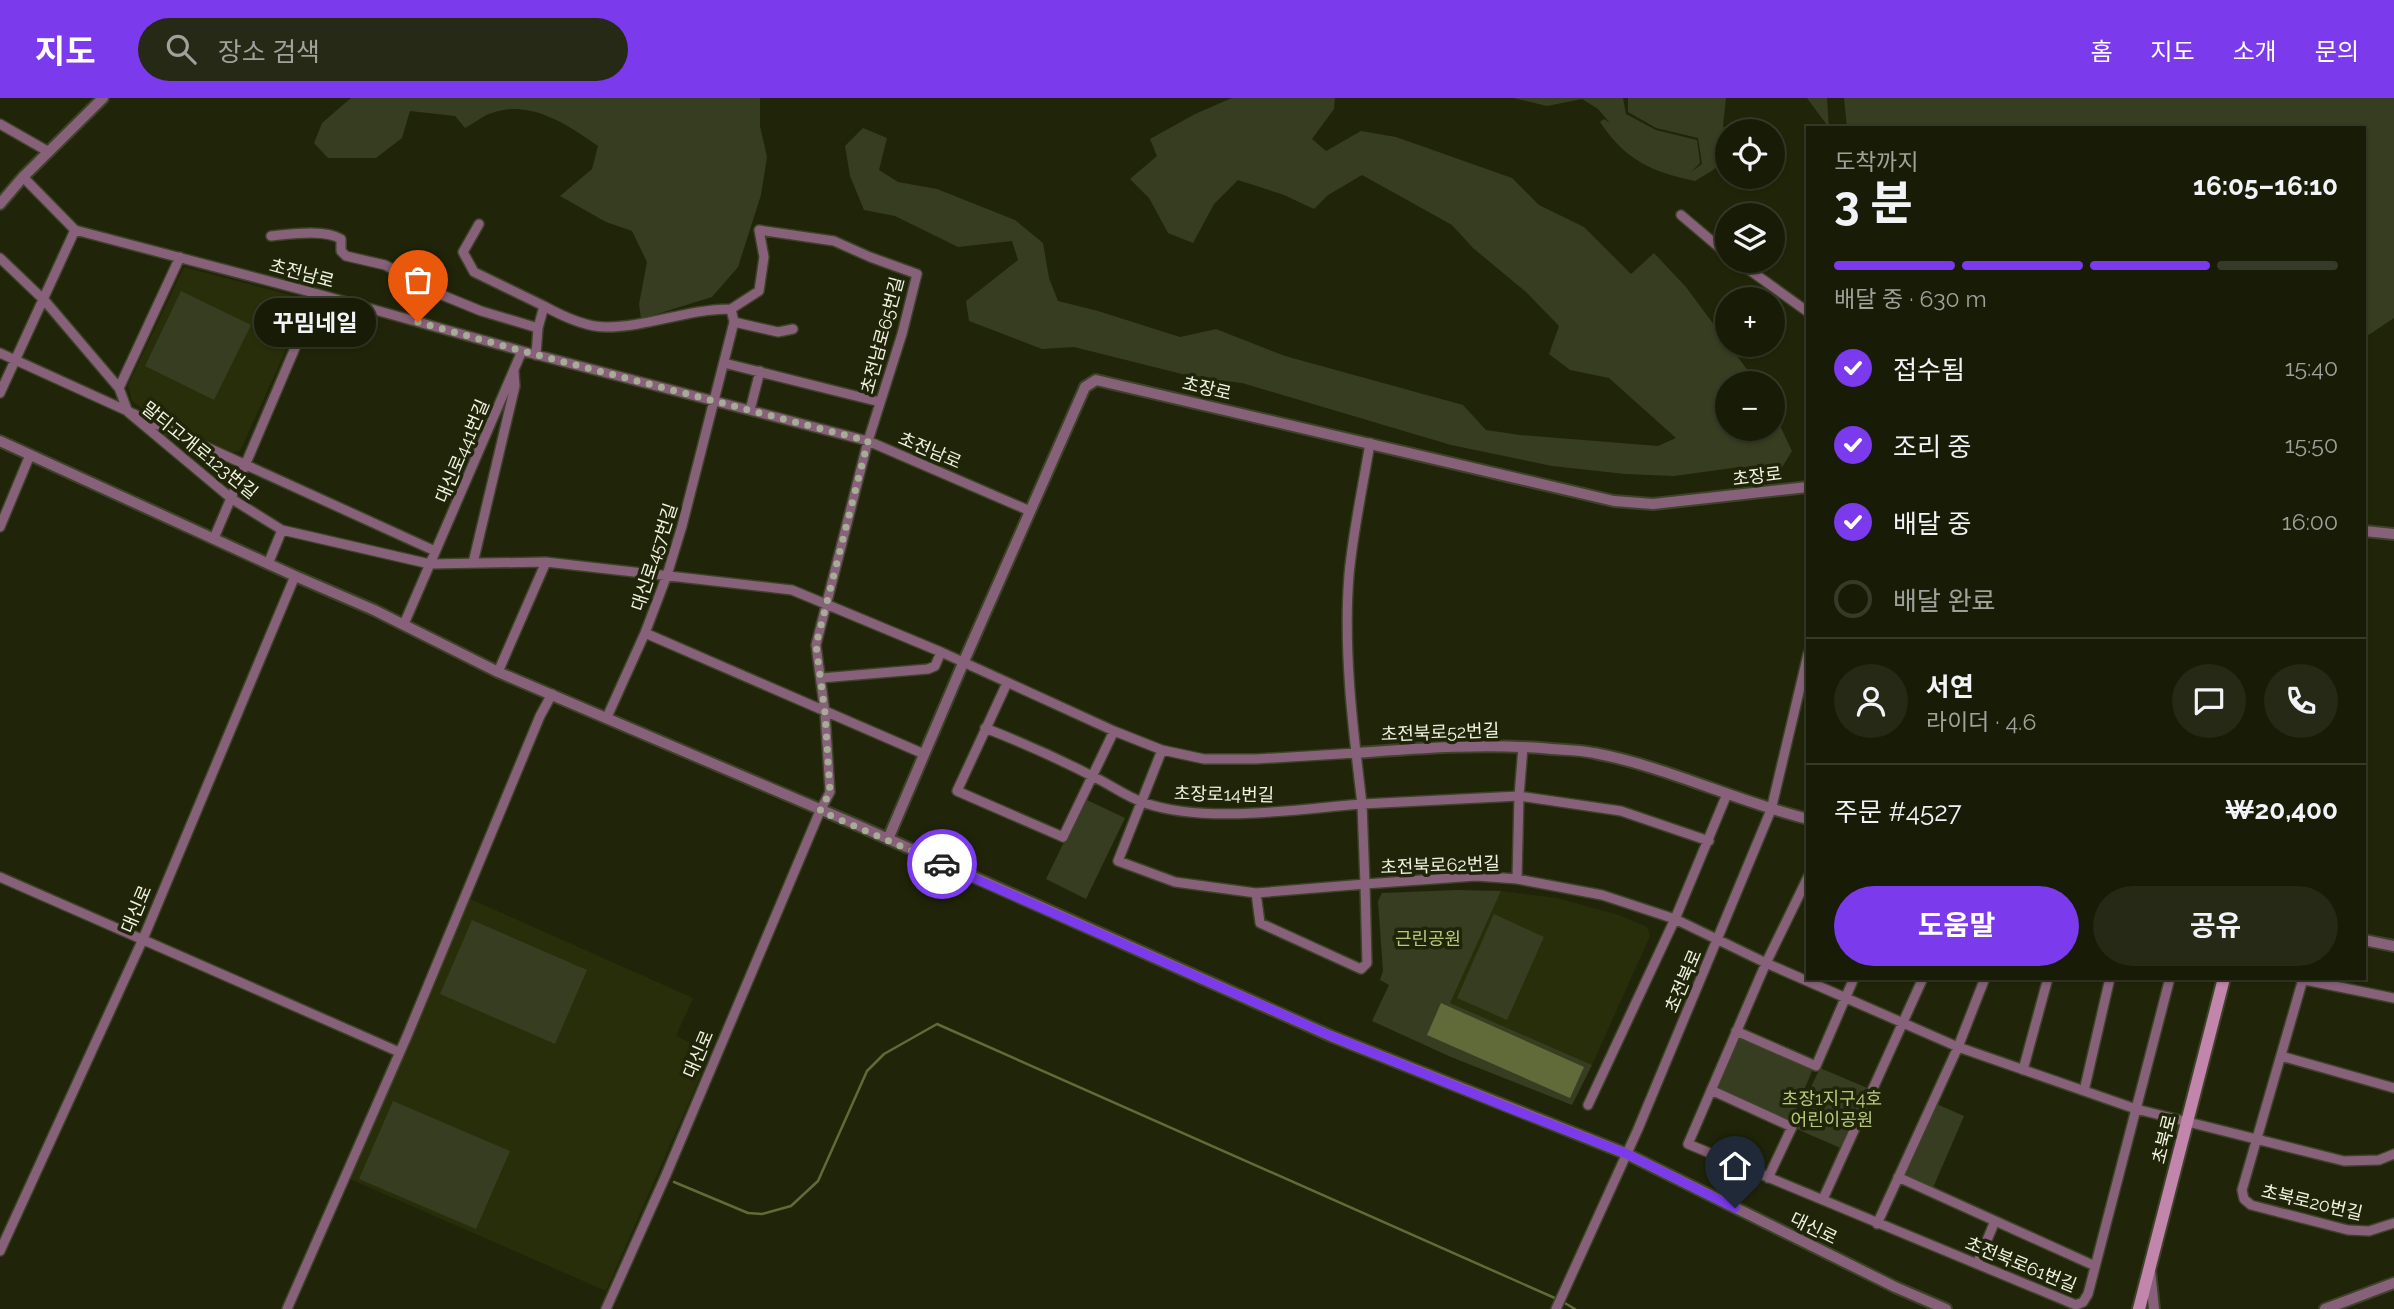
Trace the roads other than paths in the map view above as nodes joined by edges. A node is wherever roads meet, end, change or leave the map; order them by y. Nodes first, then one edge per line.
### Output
1 (103, 98) edge
2 (0, 124) edge
3 (49, 152) junction
4 (23, 177) junction
5 (0, 204) edge
6 (1681, 215) dead end
7 (479, 224) dead end
8 (75, 230) junction
9 (271, 236) dead end
10 (1715, 244) edge
11 (180, 257) junction
12 (0, 258) edge
13 (1754, 273) edge
14 (318, 294) junction
15 (43, 300) junction
16 (544, 306) junction
17 (731, 309) junction
18 (1806, 311) edge
19 (734, 322) junction
20 (538, 328) junction
21 (793, 329) dead end
22 (522, 351) junction
23 (0, 353) edge
24 (536, 355) junction
25 (15, 360) junction
26 (724, 363) junction
27 (513, 371) junction
28 (760, 372) junction
29 (119, 388) junction
30 (0, 393) edge
31 (715, 401) junction
32 (880, 402) junction
33 (750, 410) junction
34 (128, 412) junction
35 (0, 441) edge
36 (868, 441) junction
37 (1370, 443) junction
38 (30, 455) junction
39 (244, 465) junction
40 (1806, 487) edge
41 (232, 499) junction
42 (1030, 511) junction
43 (0, 527) edge
44 (282, 530) junction
45 (2366, 531) edge
46 (2394, 534) edge
47 (214, 538) junction
48 (435, 551) junction
49 (546, 562) junction
50 (473, 563) junction
51 (268, 564) junction
52 (430, 564) junction
53 (667, 575) junction
54 (295, 576) junction
55 (825, 604) junction
56 (404, 624) junction
57 (645, 634) junction
58 (941, 652) junction
59 (964, 662) junction
60 (1806, 662) edge
61 (498, 672) junction
62 (821, 678) junction
63 (1007, 683) junction
64 (552, 694) junction
65 (825, 713) junction
66 (607, 717) junction
67 (985, 728) junction
68 (1114, 731) junction
69 (1523, 747) junction
70 (1162, 750) junction
71 (1356, 753) junction
72 (924, 754) junction
73 (1093, 776) junction
74 (1727, 794) junction
75 (1519, 796) junction
76 (1142, 802) junction
77 (1362, 804) junction
78 (1771, 810) junction
79 (820, 811) junction
80 (1806, 819) edge
81 (888, 839) junction
82 (1709, 841) junction
83 (0, 877) edge
84 (1517, 879) junction
85 (1806, 881) edge
86 (1365, 884) junction
87 (1256, 893) junction
88 (1675, 919) junction
89 (143, 939) junction
90 (1717, 940) junction
91 (2366, 940) edge
92 (2394, 946) edge
93 (1766, 963) junction
94 (1806, 980) edge
95 (1806, 980) edge
96 (1853, 980) edge
97 (1922, 980) edge
98 (1984, 980) edge
99 (2047, 980) edge
100 (2110, 980) edge
101 (2169, 980) edge
102 (2223, 980) edge
103 (2300, 980) edge
104 (2305, 980) edge
105 (1847, 997) junction
106 (2394, 998) edge
107 (1903, 1022) junction
108 (1736, 1031) junction
109 (1958, 1047) junction
110 (399, 1052) junction
111 (2281, 1056) junction
112 (2023, 1070) junction
113 (2394, 1088) edge
114 (1711, 1090) junction
115 (2084, 1091) junction
116 (1588, 1105) dead end
117 (2136, 1109) junction
118 (2187, 1121) junction
119 (2258, 1139) junction
120 (1627, 1154) junction
121 (2394, 1154) edge
122 (1898, 1177) junction
123 (1768, 1178) junction
124 (1823, 1199) junction
125 (1995, 1221) junction
126 (2394, 1223) edge
127 (1877, 1224) junction
128 (0, 1251) edge
129 (1976, 1264) junction
130 (2095, 1266) junction
131 (2150, 1267) junction
132 (2394, 1283) edge
133 (1559, 1303) edge
134 (2138, 1306) edge
135 (287, 1309) edge
136 (606, 1309) edge
137 (1946, 1309) edge
138 (2154, 1309) edge
139 (2325, 1309) edge

1 - 3 street
2 - 3 street
3 - 4 street
4 - 5 street
4 - 8 street
6 - 10 street
7 - 16 street
8 - 11 street, 초전남로
8 - 15 street
9 - 20 street
11 - 14 street, 초전남로
11 - 29 street
12 - 15 street, 말티고개로123번길
13 - 18 street
14 - 22 street, 초전남로
14 - 39 street
15 - 25 street
15 - 29 street, 말티고개로123번길
16 - 17 street
16 - 20 street
17 - 19 street
17 - 32 street, 초전남로65번길
19 - 21 street
19 - 26 street, 대신로457번길
20 - 24 street
22 - 24 street, 초전남로
22 - 27 street, 대신로441번길
23 - 25 street
24 - 31 street, 초전남로
25 - 30 street
25 - 34 street
26 - 28 street
26 - 31 street, 대신로457번길
27 - 48 street, 대신로441번길
27 - 50 street
28 - 32 street
28 - 33 street
29 - 34 street, 말티고개로123번길
31 - 33 street, 초전남로
31 - 53 street, 대신로457번길
32 - 36 street, 초전남로65번길
33 - 36 street, 초전남로
34 - 39 street
34 - 41 street, 말티고개로123번길
35 - 38 street, 대신로
36 - 42 street, 초전남로
36 - 55 street, 초전남로65번길
37 - 40 street, 초장로
37 - 42 street, 초장로
37 - 71 street
38 - 43 street
38 - 47 street, 대신로
39 - 41 street
39 - 48 street
41 - 44 street, 말티고개로123번길
41 - 47 street
42 - 59 street, 초장로
44 - 51 street
44 - 52 street
45 - 46 street
47 - 51 street, 대신로
48 - 52 street, 대신로441번길
49 - 50 street, 초장로14번길
49 - 53 street, 초장로14번길
49 - 61 street
50 - 52 street, 초장로14번길
51 - 54 street, 대신로
52 - 56 street, 대신로441번길
53 - 55 street, 초장로14번길
53 - 57 street, 대신로457번길
54 - 56 street, 대신로
54 - 89 street, 대신로
55 - 58 street, 초장로14번길
55 - 62 street, 초전남로65번길
56 - 61 street, 대신로
57 - 65 street
57 - 66 street, 대신로457번길
58 - 59 street, 초장로14번길
58 - 62 street
59 - 63 street, 초장로14번길
59 - 72 street, 초장로
60 - 78 street, 초전북로
61 - 64 street, 대신로
62 - 65 street, 초전남로65번길
63 - 67 street
63 - 68 street, 초장로14번길
64 - 66 street, 대신로
64 - 110 street
65 - 72 street
65 - 79 street, 초전남로65번길
66 - 79 street, 대신로
67 - 73 street
67 - 73 street
68 - 70 street, 초장로14번길
68 - 73 street
69 - 71 street, 초전북로52번길
69 - 74 street, 초전북로52번길
69 - 75 street, 초전북로52번길
70 - 71 street, 초장로14번길
70 - 76 street, 초장로14번길
71 - 77 street
72 - 81 street, 초장로
73 - 76 street
74 - 78 street, 초전북로52번길
74 - 82 street
75 - 77 street
75 - 82 street
75 - 84 street, 초전북로52번길
76 - 77 street, 초장로14번길
76 - 87 street, 초전북로62번길
77 - 86 street
78 - 80 street, 초전북로52번길
78 - 90 street, 초전북로
79 - 81 street, 대신로
79 - 136 street, 대신로
81 - 120 street, 대신로
82 - 88 street
83 - 89 street
84 - 86 street, 초전북로62번길
84 - 88 street, 초전북로62번길
85 - 93 street, 초전북로61번길
86 - 87 street, 초전북로62번길
86 - 87 street, 초전북로62번길
88 - 90 street, 초전북로62번길
88 - 116 street
89 - 110 street
89 - 128 street, 대신로
90 - 93 street
90 - 120 street, 초전북로
91 - 92 street
93 - 94 street
93 - 108 street, 초전북로61번길
95 - 105 street
96 - 105 street
97 - 107 street
98 - 109 street
99 - 112 street
100 - 115 street
101 - 117 street, 초전북로61번길
102 - 118 main road, 초북로
103 - 111 street, 초북로20번길
104 - 106 street
105 - 107 street
105 - 108 street
107 - 109 street
107 - 124 street
108 - 114 street, 초전북로61번길
109 - 112 street
109 - 122 street
110 - 135 street
111 - 113 street
111 - 119 street, 초북로20번길
112 - 115 street
114 - 123 street, 초전북로61번길
114 - 123 street
115 - 117 street
117 - 118 street
117 - 130 street, 초전북로61번길
118 - 119 street
118 - 131 main road, 초북로
119 - 121 street
119 - 126 street, 초북로20번길
120 - 133 street, 초전북로
120 - 137 street, 대신로
122 - 125 street
122 - 127 street
123 - 124 street, 초전북로61번길
124 - 127 street, 초전북로61번길
125 - 129 street
125 - 130 street
127 - 129 street, 초전북로61번길
129 - 130 street, 초전북로61번길
131 - 134 main road, 초북로
131 - 138 street
132 - 139 street

